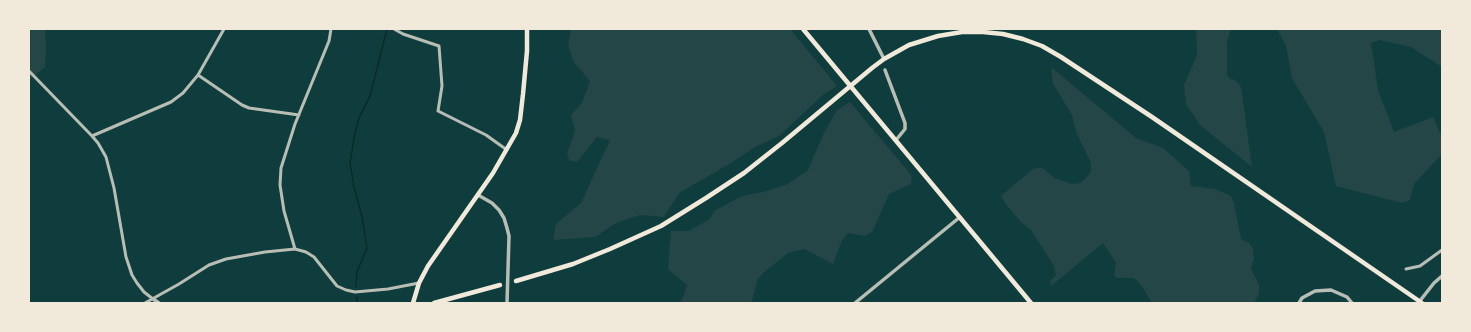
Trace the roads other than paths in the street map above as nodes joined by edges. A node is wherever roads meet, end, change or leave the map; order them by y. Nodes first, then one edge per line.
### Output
1 (224, 29) edge
2 (331, 29) edge
3 (394, 29) edge
4 (527, 29) edge
5 (803, 29) edge
6 (869, 29) edge
7 (884, 59) junction
8 (885, 70) dead end
9 (29, 71) edge
10 (198, 75) junction
11 (851, 85) junction
12 (299, 115) junction
13 (92, 136) junction
14 (896, 140) junction
15 (507, 150) junction
16 (478, 195) junction
17 (960, 217) junction
18 (295, 249) junction
19 (1442, 250) edge
20 (1406, 268) dead end
21 (1442, 276) edge
22 (516, 281) dead end
23 (419, 283) junction
24 (500, 285) dead end
25 (154, 299) junction
26 (1420, 302) edge
27 (145, 303) edge
28 (159, 303) edge
29 (413, 303) edge
30 (434, 303) edge
31 (507, 303) edge
32 (856, 303) edge
33 (1031, 303) edge
34 (1300, 303) edge
35 (1352, 303) edge

1 - 10 street
2 - 12 street
3 - 15 street
4 - 15 main road
5 - 11 main road
6 - 7 street
7 - 11 main road
7 - 26 main road
8 - 14 street
9 - 13 street
10 - 12 street
10 - 13 street
11 - 14 main road
11 - 22 main road
12 - 18 street
13 - 25 street
14 - 17 main road
15 - 16 main road
16 - 23 main road
16 - 31 street
17 - 32 street
17 - 33 main road
18 - 23 street
18 - 25 street
19 - 20 street
21 - 26 street
23 - 29 main road
24 - 30 main road
25 - 27 street
25 - 28 street
34 - 35 street

